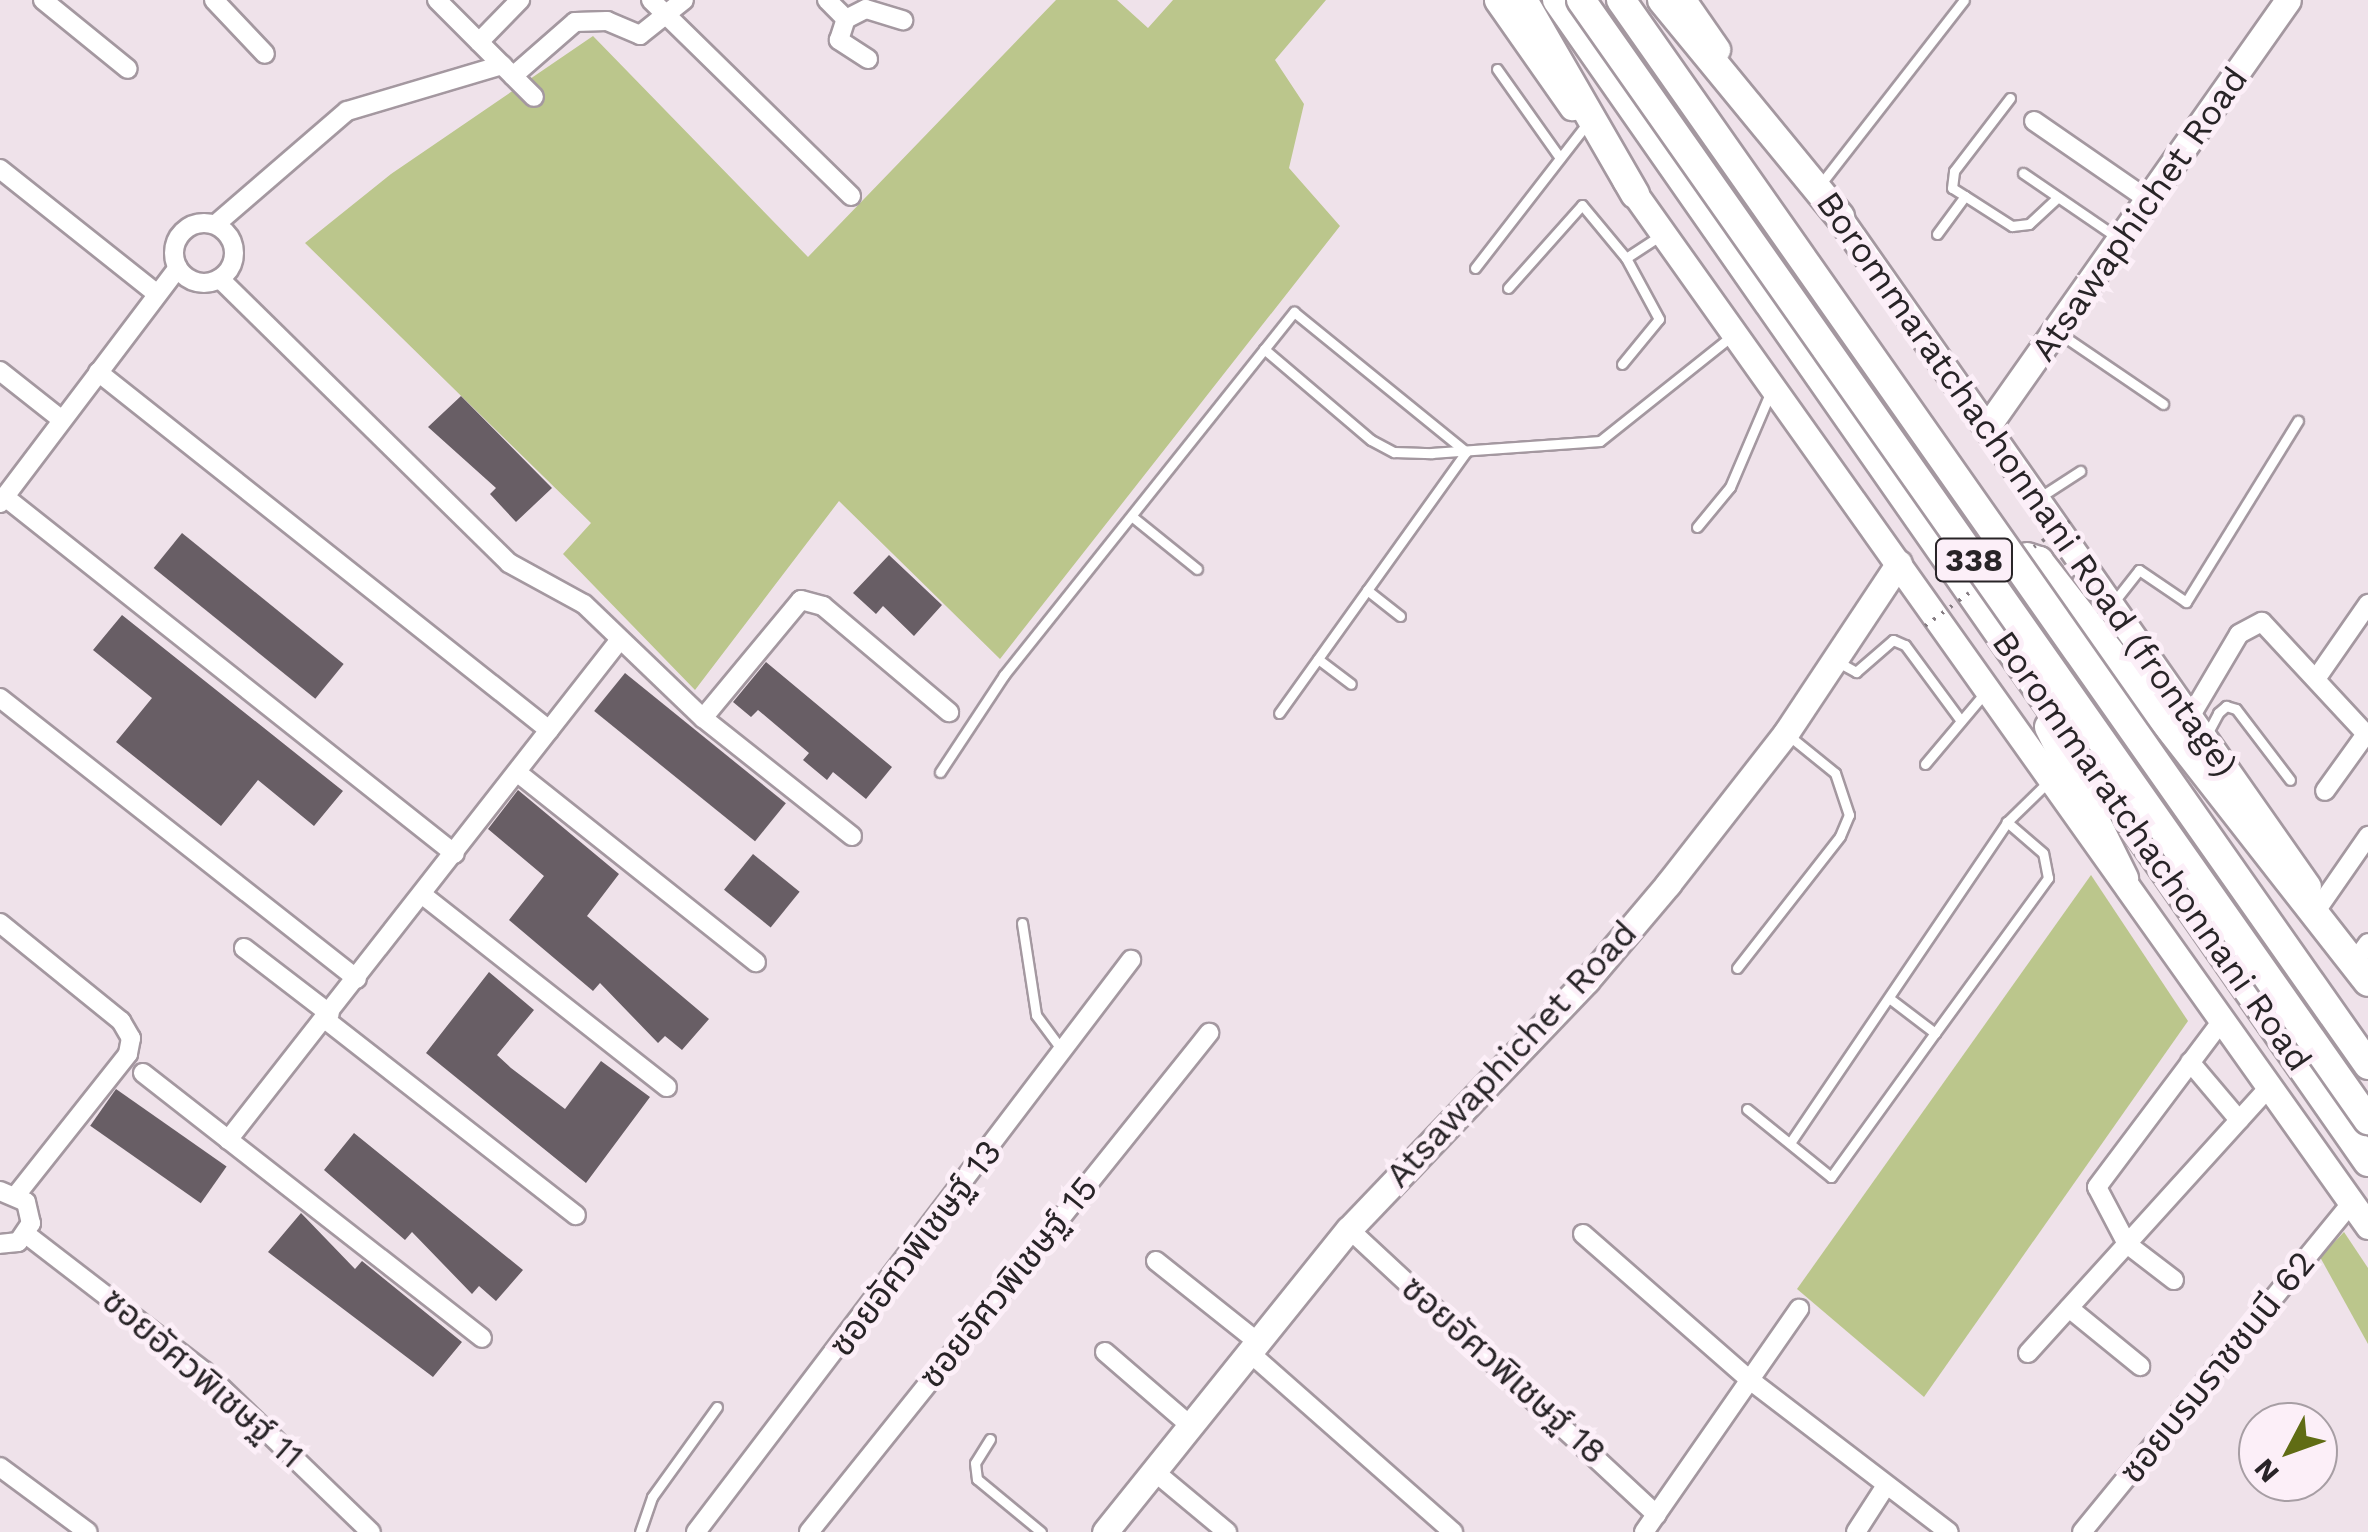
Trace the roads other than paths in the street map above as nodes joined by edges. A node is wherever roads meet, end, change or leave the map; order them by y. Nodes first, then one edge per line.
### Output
1 (44, 0) edge
2 (214, 0) edge
3 (437, 0) edge
4 (520, 0) edge
5 (651, 0) edge
6 (684, 0) edge
7 (827, 0) edge
8 (1498, 0) edge
9 (1523, 0) edge
10 (1557, 0) edge
11 (1581, 0) edge
12 (1621, 0) edge
13 (1634, 0) edge
14 (1662, 0) edge
15 (1683, 0) edge
16 (1964, 0) edge
17 (2288, 0) edge
18 (668, 16) junction
19 (846, 19) junction
20 (903, 20) dead end
21 (479, 42) junction
22 (265, 54) dead end
23 (868, 59) dead end
24 (128, 69) dead end
25 (1497, 69) dead end
26 (507, 70) junction
27 (534, 97) dead end
28 (2010, 98) dead end
29 (2034, 122) dead end
30 (1585, 126) junction
31 (1560, 158) junction
32 (0, 169) edge
33 (2023, 173) dead end
34 (1818, 187) junction
35 (1635, 194) junction
36 (851, 196) dead end
37 (1965, 196) junction
38 (2057, 198) junction
39 (2147, 199) junction
40 (1840, 217) junction
41 (216, 224) junction
42 (1663, 233) junction
43 (1936, 234) dead end
44 (2120, 239) junction
45 (1626, 258) junction
46 (178, 268) junction
47 (1475, 268) dead end
48 (220, 279) junction
49 (1508, 288) dead end
50 (157, 294) junction
51 (2059, 333) junction
52 (1735, 334) junction
53 (1264, 349) junction
54 (1622, 364) dead end
55 (0, 370) edge
56 (98, 372) junction
57 (1773, 386) junction
58 (2164, 404) dead end
59 (62, 420) junction
60 (2298, 421) dead end
61 (1987, 427) junction
62 (1466, 452) junction
63 (2080, 471) dead end
64 (2037, 499) junction
65 (2, 500) edge
66 (1134, 518) junction
67 (1697, 526) dead end
68 (2027, 557) junction
69 (1899, 563) junction
70 (1197, 569) dead end
71 (1367, 590) junction
72 (2368, 604) edge
73 (2112, 605) junction
74 (1400, 616) dead end
75 (618, 642) junction
76 (2006, 642) junction
77 (1318, 659) junction
78 (1835, 661) junction
79 (2318, 676) junction
80 (1351, 684) dead end
81 (1988, 688) junction
82 (0, 698) edge
83 (949, 712) dead end
84 (1279, 713) dead end
85 (703, 718) junction
86 (1961, 721) junction
87 (2198, 728) junction
88 (549, 730) junction
89 (1786, 733) junction
90 (1925, 764) dead end
91 (518, 772) junction
92 (940, 772) dead end
93 (2053, 778) junction
94 (2290, 780) dead end
95 (2325, 791) dead end
96 (2007, 822) junction
97 (852, 836) dead end
98 (2368, 836) edge
99 (455, 854) junction
100 (2124, 878) junction
101 (424, 896) junction
102 (2321, 904) junction
103 (0, 922) edge
104 (1022, 923) dead end
105 (244, 948) dead end
106 (1131, 960) dead end
107 (756, 962) dead end
108 (2366, 963) edge
109 (1738, 968) dead end
110 (357, 979) junction
111 (1889, 998) junction
112 (328, 1017) junction
113 (2223, 1018) junction
114 (1209, 1033) dead end
115 (1935, 1033) junction
116 (2368, 1045) edge
117 (1064, 1052) junction
118 (2190, 1062) junction
119 (2368, 1065) edge
120 (143, 1073) dead end
121 (2270, 1086) junction
122 (667, 1088) dead end
123 (1748, 1110) dead end
124 (2239, 1120) junction
125 (2368, 1120) edge
126 (228, 1140) junction
127 (1790, 1143) junction
128 (2368, 1162) edge
129 (9, 1193) edge
130 (2352, 1202) junction
131 (576, 1214) dead end
132 (2368, 1226) edge
133 (1348, 1229) junction
134 (26, 1234) junction
135 (1583, 1234) dead end
136 (0, 1244) edge
137 (2127, 1244) junction
138 (1156, 1261) dead end
139 (2174, 1280) dead end
140 (1799, 1308) dead end
141 (2068, 1308) junction
142 (482, 1338) dead end
143 (1254, 1348) junction
144 (1105, 1352) dead end
145 (2028, 1353) dead end
146 (2140, 1366) dead end
147 (1750, 1380) junction
148 (717, 1407) dead end
149 (1192, 1427) junction
150 (990, 1439) dead end
151 (0, 1467) edge
152 (1155, 1472) junction
153 (1885, 1486) junction
154 (1657, 1515) junction
155 (1035, 1530) edge
156 (88, 1532) edge
157 (371, 1532) edge
158 (640, 1532) edge
159 (696, 1532) edge
160 (808, 1532) edge
161 (1105, 1532) edge
162 (1226, 1532) edge
163 (1453, 1532) edge
164 (1644, 1532) edge
165 (1856, 1532) edge
166 (1949, 1532) edge
167 (2082, 1532) edge

1 - 24 street
2 - 22 street
3 - 21 street
4 - 21 street
5 - 18 street
6 - 18 street
7 - 19 street
8 - 30 main road, 338
9 - 35 main road
10 - 76 main road, Borommaratchachonnani Road / 338
11 - 125 main road, 338, bridge
12 - 119 main road, 338, bridge
13 - 68 main road, Borommaratchachonnani Road / 338
14 - 40 main road
15 - 34 main road, Borommaratchachonnani Road (frontage) / 338
16 - 34 lane
17 - 39 main road, Atsawaphichet Road
18 - 26 street
18 - 36 street
19 - 20 street
19 - 23 street
21 - 26 street
25 - 31 lane
26 - 27 street
26 - 41 street
28 - 37 lane
29 - 39 street
30 - 31 lane
30 - 35 main road, 338
31 - 47 lane
32 - 50 street
33 - 38 lane
34 - 40 main road, Borommaratchachonnani Road (frontage) / 338
35 - 42 main road, 338
37 - 38 lane
37 - 43 lane
38 - 44 lane
39 - 44 main road, Atsawaphichet Road
40 - 61 main road, Borommaratchachonnani Road (frontage) / 338
41 - 46 street
41 - 48 street
42 - 45 lane
42 - 52 main road, 338
44 - 51 main road, Atsawaphichet Road
45 - 49 lane
45 - 54 lane
46 - 48 street
46 - 50 street
48 - 75 street
50 - 56 street
51 - 58 lane
51 - 61 main road, Atsawaphichet Road
52 - 57 main road, 338
52 - 62 lane
53 - 62 lane
53 - 62 lane
53 - 66 lane
55 - 59 street
56 - 59 street
56 - 88 street
57 - 67 lane
57 - 69 main road, 338
59 - 65 street
60 - 73 lane
61 - 64 main road, Borommaratchachonnani Road (frontage) / 338
62 - 71 lane
63 - 64 lane
64 - 73 main road, Borommaratchachonnani Road (frontage) / 338
65 - 99 street
66 - 70 lane
66 - 92 lane
68 - 108 main road
68 - 116 main road, Borommaratchachonnani Road / 338
69 - 78 main road, Atsawaphichet Road
69 - 81 main road, 338
71 - 74 lane
71 - 77 lane
72 - 79 street
73 - 87 main road, Borommaratchachonnani Road (frontage) / 338
75 - 85 street
75 - 88 street
76 - 100 main road
76 - 128 main road, Borommaratchachonnani Road / 338
77 - 80 lane
77 - 84 lane
78 - 86 lane
78 - 89 main road, Atsawaphichet Road
79 - 87 street
79 - 95 street
81 - 86 lane
81 - 93 main road, 338
82 - 110 street
83 - 85 street
85 - 97 street
86 - 90 lane
87 - 94 lane
87 - 102 main road, Borommaratchachonnani Road (frontage) / 338
88 - 91 street
89 - 109 lane
89 - 133 main road, Atsawaphichet Road
91 - 99 street
91 - 107 street
93 - 96 lane
93 - 100 main road, 338
96 - 111 lane
96 - 115 lane
98 - 102 street
99 - 101 street
100 - 113 main road, 338
101 - 110 street
101 - 122 street
102 - 108 main road, Borommaratchachonnani Road (frontage) / 338
103 - 129 street
104 - 117 lane
105 - 112 street
106 - 117 street, ซอยอัศวพิเชษฐ์ 13
110 - 112 street
111 - 115 lane
111 - 127 lane
112 - 126 street
112 - 131 street
113 - 118 street
113 - 121 main road, 338
114 - 160 street, ซอยอัศวพิเชษฐ์ 15
115 - 127 lane
117 - 159 street, ซอยอัศวพิเชษฐ์ 13
118 - 124 street
118 - 137 street
120 - 126 street
121 - 124 street
121 - 130 main road, 338
123 - 127 lane
124 - 137 street
126 - 142 street
129 - 134 street
130 - 132 main road, 338
130 - 167 street, ซอยบรมราชชนนี 62
133 - 143 main road, Atsawaphichet Road
133 - 154 street, ซอยอัศวพิเชษฐ์ 18
134 - 136 street
134 - 157 street, ซอยอัศวพิเชษฐ์ 11
135 - 147 street
137 - 139 street
137 - 141 street
138 - 143 street
140 - 147 street
141 - 145 street
141 - 146 street
143 - 149 main road, Atsawaphichet Road
143 - 163 street
144 - 149 street
147 - 153 street
147 - 154 street
148 - 158 lane
149 - 152 main road, Atsawaphichet Road
150 - 155 lane
151 - 156 street
152 - 161 main road, Atsawaphichet Road
152 - 162 street
153 - 165 street
153 - 166 street
154 - 164 street

